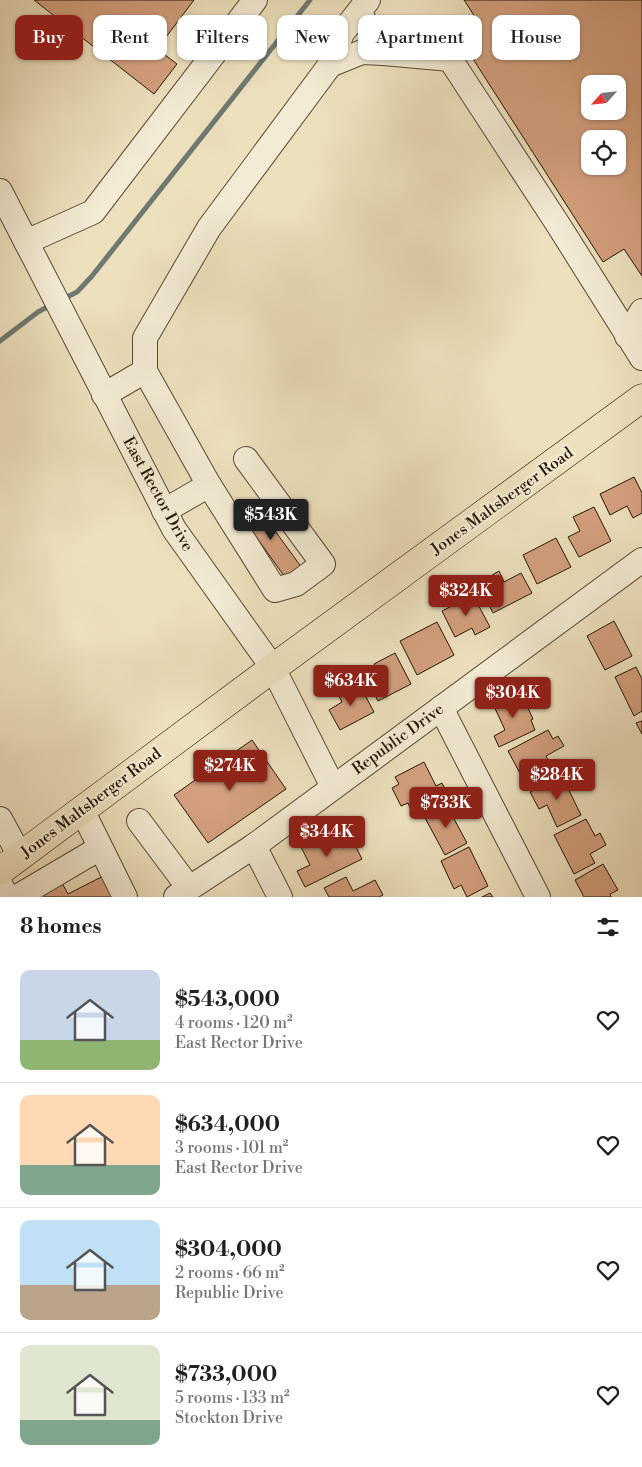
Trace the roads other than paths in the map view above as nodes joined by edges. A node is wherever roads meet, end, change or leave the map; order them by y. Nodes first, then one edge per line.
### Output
1 (255, 0) edge
2 (363, 6) edge
3 (358, 54) edge
4 (451, 60) edge
5 (330, 65) junction
6 (0, 191) edge
7 (26, 242) junction
8 (642, 311) edge
9 (627, 336) junction
10 (642, 358) edge
11 (145, 372) junction
12 (104, 395) junction
13 (642, 398) edge
14 (246, 459) dead end
15 (209, 485) junction
16 (164, 511) junction
17 (639, 570) edge
18 (272, 668) junction
19 (441, 708) junction
20 (333, 787) junction
21 (82, 810) junction
22 (0, 819) edge
23 (139, 821) dead end
24 (254, 846) junction
25 (100, 848) junction
26 (10, 864) edge
27 (0, 884) edge
28 (183, 893) edge
29 (7, 897) edge
30 (17, 897) edge
31 (125, 897) edge
32 (280, 897) edge
33 (538, 897) edge

1 - 7 street
2 - 5 street
3 - 5 street
4 - 9 street
5 - 11 street
6 - 7 street, East Rector Drive
7 - 12 street, East Rector Drive
8 - 9 street
9 - 10 street
11 - 12 street
11 - 15 street
12 - 16 street, East Rector Drive
13 - 18 main road, Jones Maltsberger Road
14 - 15 street
15 - 16 street
16 - 18 street, East Rector Drive
17 - 19 street, Republic Drive
18 - 20 street, East Rector Drive
18 - 21 main road, Jones Maltsberger Road
19 - 20 street, Republic Drive
19 - 33 street
20 - 24 street, Republic Drive
21 - 25 street
21 - 26 main road, Jones Maltsberger Road
22 - 26 street
23 - 28 street
24 - 28 street, Republic Drive
24 - 32 street
25 - 30 street
25 - 31 street
27 - 29 street

